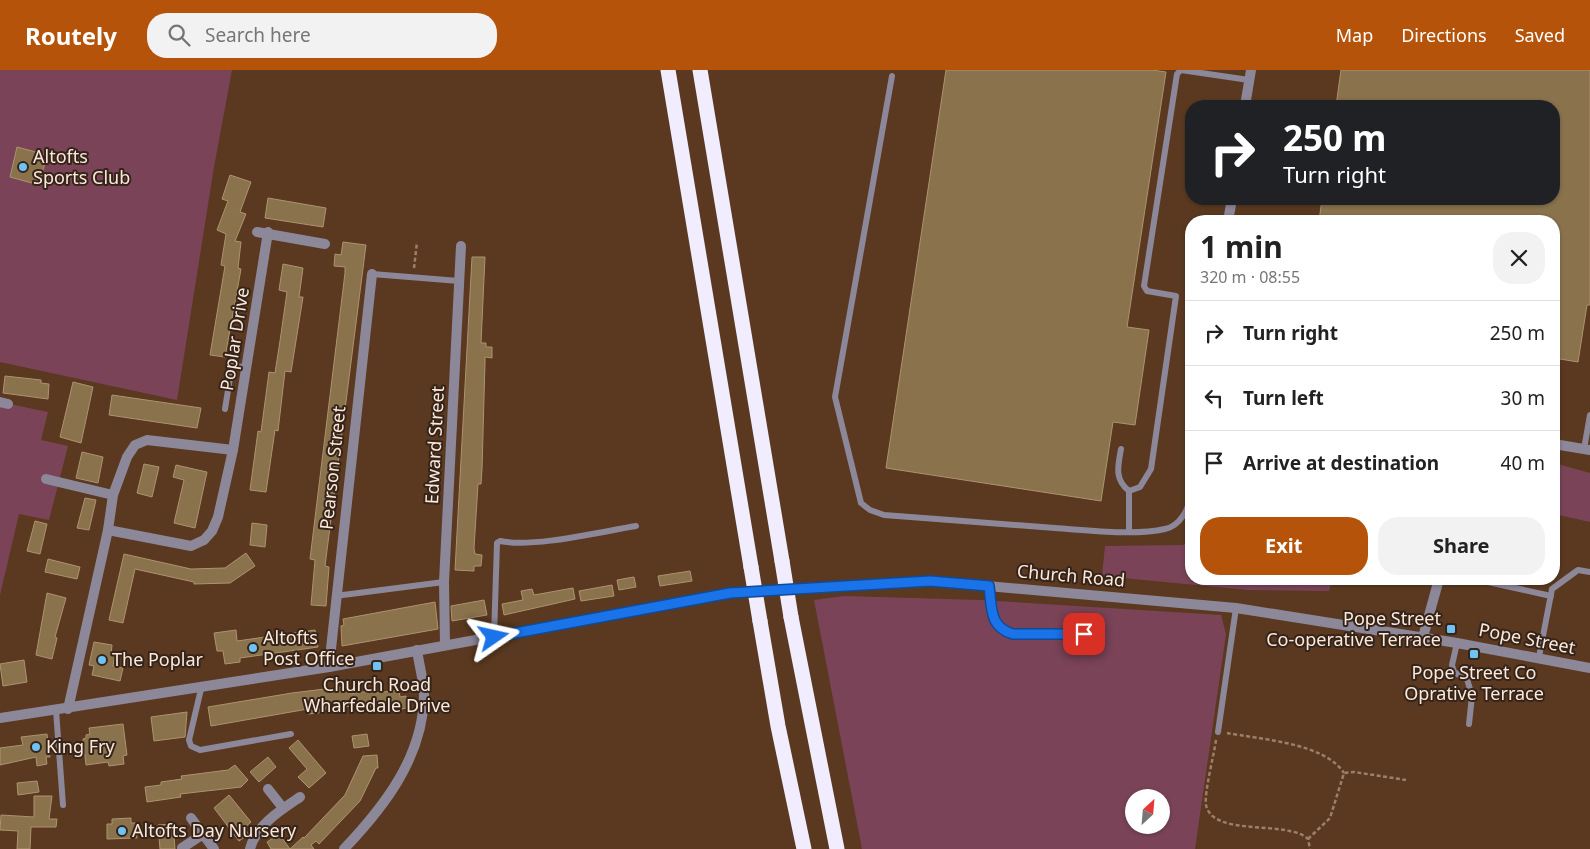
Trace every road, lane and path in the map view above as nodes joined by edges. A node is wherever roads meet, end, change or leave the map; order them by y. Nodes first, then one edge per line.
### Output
1 (668, 70) edge
2 (700, 70) edge
3 (1250, 75) edge
4 (892, 76) dead end
5 (1246, 100) edge
6 (417, 242) dead end
7 (325, 244) dead end
8 (461, 246) dead end
9 (372, 274) joint
10 (413, 276) junction
11 (459, 281) junction
12 (247, 368) junction
13 (225, 409) dead end
14 (1590, 415) edge
15 (1560, 445) edge
16 (1121, 449) dead end
17 (233, 450) junction
18 (1587, 450) edge
19 (46, 479) dead end
20 (1129, 491) junction
21 (113, 495) junction
22 (1185, 514) edge
23 (636, 526) dead end
24 (108, 530) junction
25 (1129, 531) junction
26 (1590, 572) edge
27 (444, 582) junction
28 (1560, 583) edge
29 (1437, 585) edge
30 (1502, 585) edge
31 (1557, 585) edge
32 (989, 586) junction
33 (335, 596) junction
34 (1551, 596) junction
35 (1236, 608) junction
36 (1280, 614) joint
37 (1101, 634) dead end
38 (494, 637) junction
39 (1423, 637) junction
40 (1457, 643) junction
41 (445, 645) junction
42 (417, 650) junction
43 (1539, 657) junction
44 (329, 667) junction
45 (1590, 668) edge
46 (201, 689) junction
47 (68, 708) junction
48 (56, 710) junction
49 (0, 718) edge
50 (1469, 724) dead end
51 (1218, 732) junction
52 (291, 734) dead end
53 (1344, 773) junction
54 (1406, 780) dead end
55 (268, 789) dead end
56 (300, 797) dead end
57 (63, 806) dead end
58 (283, 808) junction
59 (191, 818) dead end
60 (202, 834) junction
61 (1308, 839) junction
62 (182, 848) edge
63 (214, 849) edge
64 (250, 849) edge
65 (344, 849) edge
66 (804, 849) edge
67 (837, 849) edge
68 (1310, 849) edge

1 - 66 highway, bridge
2 - 67 highway, bridge
3 - 5 street
3 - 20 lane
4 - 25 lane
6 - 10 path
7 - 12 street, Poplar Drive
8 - 11 street, Edward Street
9 - 10 lane
9 - 33 street, Pearson Street
10 - 11 lane
11 - 27 street, Edward Street
12 - 13 lane
12 - 17 street, Poplar Drive
14 - 18 lane
15 - 18 street
16 - 20 lane
17 - 21 street
17 - 24 street, Poplar Drive
19 - 21 street
20 - 25 lane
21 - 24 street
22 - 25 lane
23 - 38 lane
24 - 47 street
26 - 28 lane
27 - 33 lane
27 - 41 street, Edward Street
29 - 39 street
30 - 34 lane
31 - 34 lane
32 - 35 street, Church Road
32 - 37 lane
32 - 38 street, Church Road
33 - 44 street, Pearson Street
34 - 43 lane
35 - 36 street, Church Road
35 - 51 lane
36 - 39 street, Pope Street
38 - 41 street, Church Road
39 - 40 street, Pope Street
40 - 43 street, Pope Street
40 - 50 lane
41 - 42 street, Church Road
42 - 44 street, Church Road
42 - 65 street
43 - 45 street, Pope Street
44 - 46 street, Church Road
46 - 47 street, Church Road
46 - 52 lane
47 - 48 street, Church Road
48 - 49 street, Church Road
48 - 57 lane
51 - 53 path
51 - 61 path
53 - 54 path
53 - 61 path
55 - 58 street
56 - 58 street
58 - 64 street
59 - 60 street
60 - 62 street
60 - 63 street
61 - 68 path

